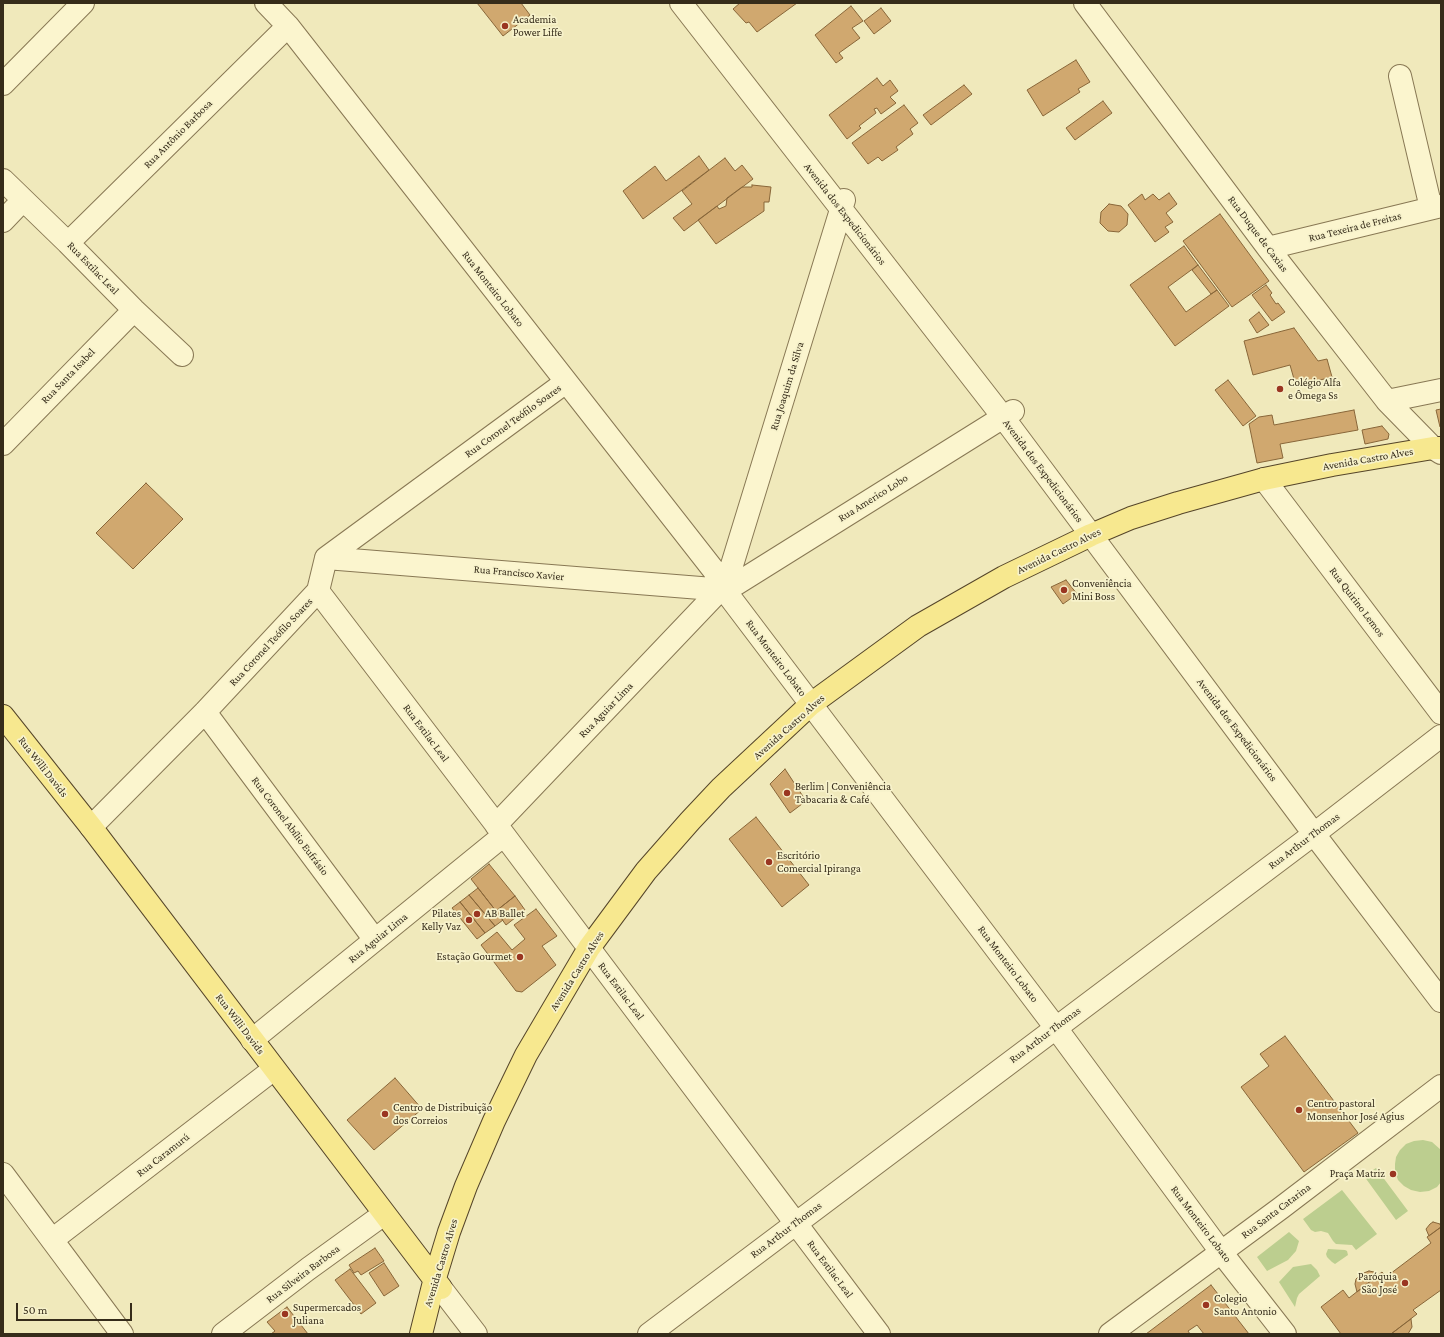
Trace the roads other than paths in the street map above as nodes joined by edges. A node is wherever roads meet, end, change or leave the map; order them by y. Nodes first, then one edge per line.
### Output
1 (83, 3) edge
2 (266, 3) edge
3 (681, 3) edge
4 (700, 3) edge
5 (1085, 3) edge
6 (288, 26) junction
7 (1400, 76) dead end
8 (3, 84) edge
9 (759, 90) junction
10 (3, 180) edge
11 (23, 200) junction
12 (844, 202) junction
13 (1436, 207) edge
14 (3, 221) edge
15 (68, 243) junction
16 (1268, 248) junction
17 (134, 310) junction
18 (182, 355) dead end
19 (566, 382) junction
20 (1441, 390) edge
21 (1387, 401) junction
22 (1008, 414) junction
23 (3, 444) edge
24 (1439, 453) edge
25 (1269, 485) junction
26 (1100, 538) junction
27 (326, 558) junction
28 (723, 587) junction
29 (318, 591) junction
30 (816, 710) junction
31 (206, 712) junction
32 (1441, 713) edge
33 (3, 716) edge
34 (1441, 736) edge
35 (91, 827) junction
36 (500, 830) junction
37 (1319, 830) junction
38 (375, 940) junction
39 (1402, 940) junction
40 (593, 954) junction
41 (1441, 981) edge
42 (1441, 1001) edge
43 (1056, 1028) junction
44 (252, 1040) junction
45 (274, 1069) junction
46 (1441, 1086) edge
47 (3, 1174) edge
48 (384, 1214) junction
49 (796, 1223) junction
50 (52, 1240) junction
51 (1221, 1252) junction
52 (439, 1284) junction
53 (122, 1334) edge
54 (223, 1334) edge
55 (421, 1334) edge
56 (434, 1334) edge
57 (476, 1334) edge
58 (649, 1334) edge
59 (880, 1334) edge
60 (1110, 1334) edge
61 (1285, 1334) edge

1 - 8 street
2 - 6 street, Rua Monteiro Lobato
3 - 9 street, Avenida dos Expedicionários
4 - 9 street, Avenida dos Expedicionários
5 - 16 street, Rua Duque de Caxias
6 - 15 street, Rua Antônio Barbosa
6 - 19 street, Rua Monteiro Lobato
7 - 13 street
9 - 12 street, Avenida dos Expedicionários
10 - 11 street, Rua Estilac Leal
11 - 14 street
11 - 15 street, Rua Estilac Leal
12 - 22 street, Avenida dos Expedicionários
12 - 28 street, Rua Joaquim da Silva
13 - 16 street, Rua Texeira de Freitas
15 - 17 street, Rua Estilac Leal
16 - 21 street, Rua Duque de Caxias
17 - 18 street, Rua Estilac Leal
17 - 23 street, Rua Santa Isabel
19 - 27 street, Rua Coronel Teófilo Soares
19 - 28 street, Rua Monteiro Lobato
20 - 21 street
21 - 24 street, Rua Duque de Caxias
22 - 26 street, Avenida dos Expedicionários
22 - 28 street, Rua Americo Lobo
24 - 25 main road, Avenida Castro Alves
25 - 26 main road, Avenida Castro Alves
25 - 32 street, Rua Quirino Lemos
26 - 30 main road, Avenida Castro Alves
26 - 37 street, Avenida dos Expedicionários
27 - 28 street, Rua Francisco Xavier
27 - 29 street, Rua Coronel Teófilo Soares
28 - 30 street, Rua Monteiro Lobato
28 - 36 street, Rua Aguiar Lima
29 - 31 street, Rua Coronel Teófilo Soares
29 - 36 street, Rua Estilac Leal
30 - 40 main road, Avenida Castro Alves
30 - 43 street, Rua Monteiro Lobato
31 - 35 street, Rua Coronel Teófilo Soares
31 - 38 street, Rua Coronel Abílio Eufrásio
33 - 35 main road, Rua Willi Davids
34 - 37 street, Rua Arthur Thomas
35 - 44 main road, Rua Willi Davids
36 - 38 street, Rua Aguiar Lima
36 - 40 street, Rua Estilac Leal
37 - 39 street, Avenida dos Expedicionários
37 - 43 street, Rua Arthur Thomas
38 - 44 street, Rua Aguiar Lima
39 - 41 street, Avenida dos Expedicionários
39 - 42 street, Avenida dos Expedicionários
40 - 49 street, Rua Estilac Leal
40 - 52 main road, Avenida Castro Alves
43 - 49 street, Rua Arthur Thomas
43 - 51 street, Rua Monteiro Lobato
44 - 45 main road, Rua Willi Davids
45 - 48 main road, Rua Willi Davids
45 - 50 street, Rua Caramurú
46 - 51 street, Rua Santa Catarina
47 - 50 street
48 - 52 main road, Rua Willi Davids
48 - 54 street, Rua Silveira Barbosa
49 - 58 street, Rua Arthur Thomas
49 - 59 street, Rua Estilac Leal
50 - 53 street
51 - 60 street, Rua Santa Catarina
51 - 61 street, Rua Monteiro Lobato
52 - 55 main road, Avenida Castro Alves
52 - 56 main road, Avenida Castro Alves
52 - 57 street, Rua Willi Davids

